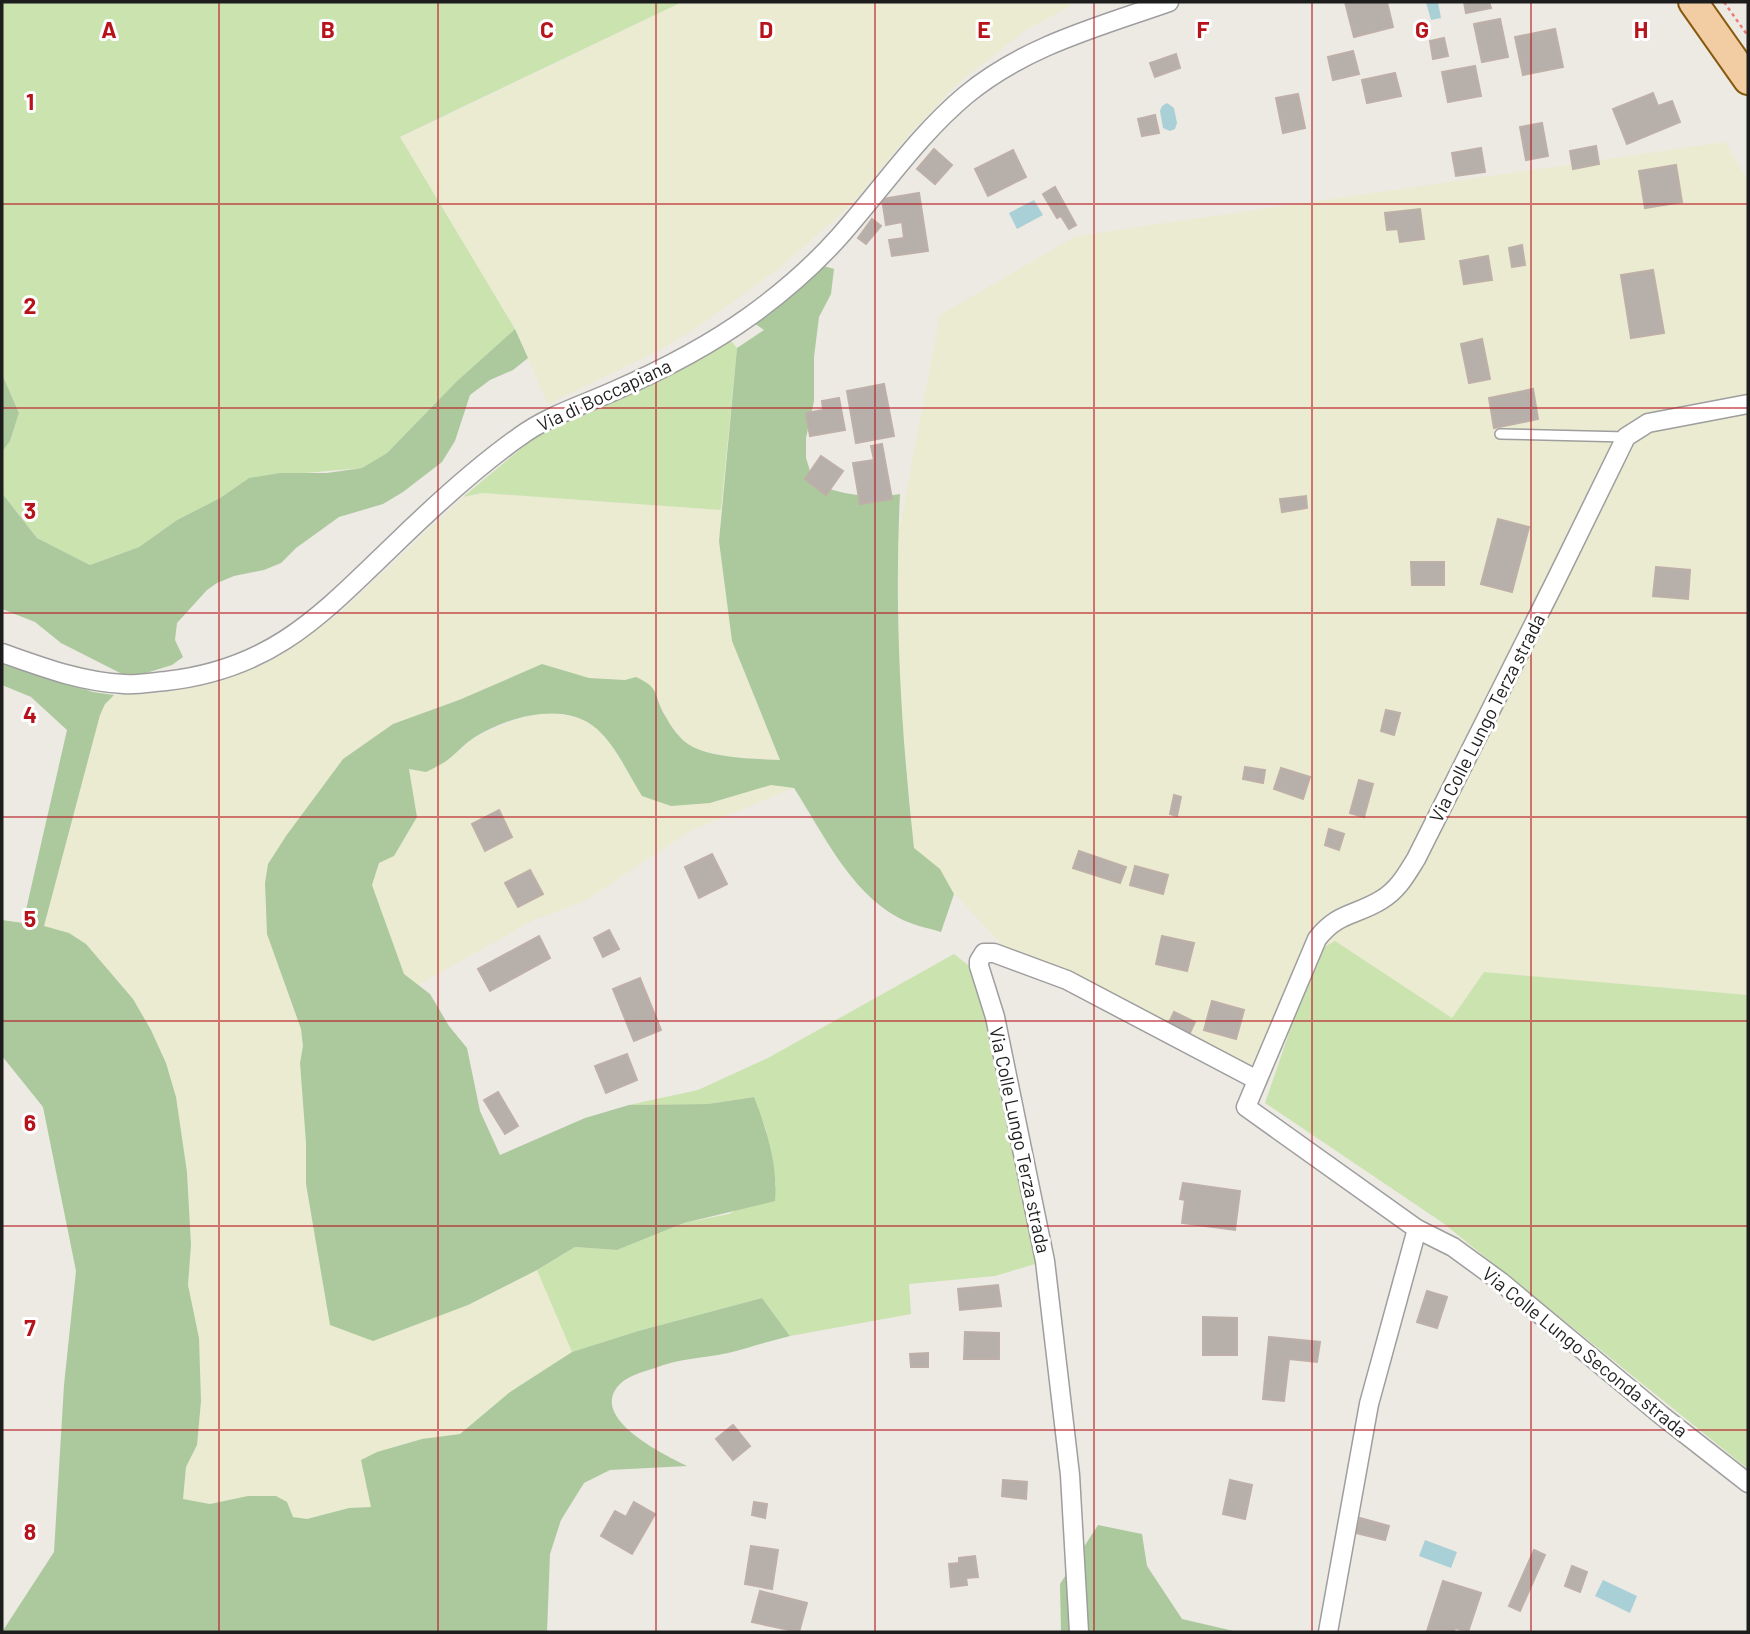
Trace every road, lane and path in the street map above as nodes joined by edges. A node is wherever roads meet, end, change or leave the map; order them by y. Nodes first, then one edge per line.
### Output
1 (1169, 2) edge
2 (1693, 2) edge
3 (1724, 2) edge
4 (1748, 36) edge
5 (1748, 80) edge
6 (1748, 404) edge
7 (1500, 434) dead end
8 (1626, 437) junction
9 (2, 653) edge
10 (1257, 1080) junction
11 (1417, 1229) junction
12 (1748, 1483) edge
13 (1079, 1632) edge
14 (1328, 1632) edge

1 - 9 street, Via di Boccapiana
2 - 5 main road
3 - 4 path
6 - 8 street
7 - 8 lane
8 - 10 street, Via Colle Lungo Terza strada
10 - 11 street, Via Colle Lungo Terza strada
10 - 13 street, Via Colle Lungo Terza strada
11 - 12 street, Via Colle Lungo Seconda strada
11 - 14 street

